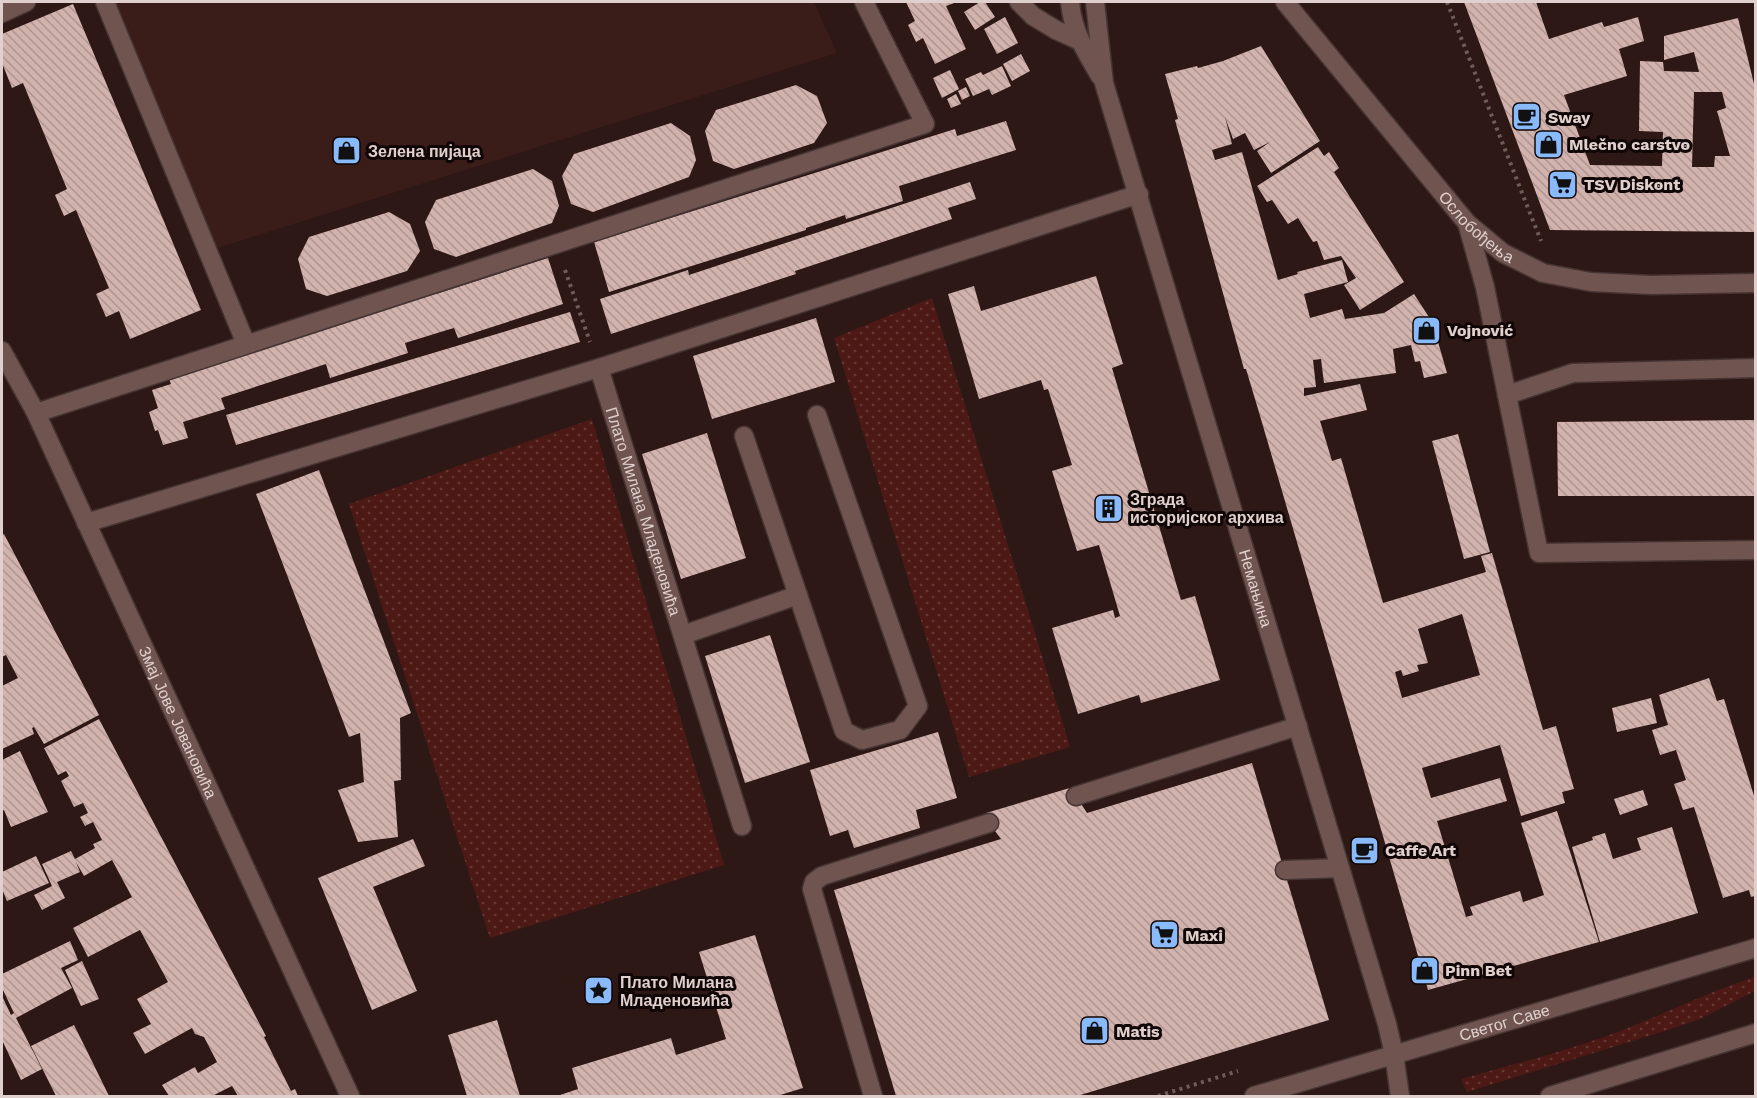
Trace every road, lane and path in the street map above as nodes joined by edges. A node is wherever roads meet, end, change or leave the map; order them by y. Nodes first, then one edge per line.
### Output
1 (26, 2) edge
2 (105, 2) edge
3 (864, 2) edge
4 (1019, 2) edge
5 (1070, 2) edge
6 (1095, 2) edge
7 (1285, 2) edge
8 (1447, 2) edge
9 (2, 13) edge
10 (1078, 40) junction
11 (1104, 83) junction
12 (1139, 194) junction
13 (1467, 223) junction
14 (556, 244) junction
15 (1552, 244) dead end
16 (1755, 283) edge
17 (246, 344) junction
18 (2, 353) edge
19 (599, 368) junction
20 (1755, 368) edge
21 (1507, 395) junction
22 (36, 413) junction
23 (817, 416) dead end
24 (744, 436) dead end
25 (86, 523) junction
26 (1755, 550) edge
27 (798, 595) junction
28 (682, 635) junction
29 (1298, 726) junction
30 (1076, 796) dead end
31 (989, 823) dead end
32 (742, 826) dead end
33 (1340, 868) junction
34 (1285, 870) dead end
35 (1755, 948) edge
36 (1755, 1034) edge
37 (1394, 1054) junction
38 (350, 1096) edge
39 (873, 1096) edge
40 (1254, 1096) edge
41 (1400, 1096) edge
42 (1550, 1096) edge

1 - 9 street
2 - 17 street
3 - 14 street
4 - 10 street
5 - 10 street
6 - 11 street
7 - 13 street, Ослобођења
8 - 15 path
10 - 11 street
11 - 12 street, Немањина
12 - 19 street
12 - 29 street, Немањина
13 - 16 street, Ослобођења
13 - 21 street
14 - 17 street
14 - 19 path
17 - 22 street
18 - 22 street, Змај Јове Јовановића
19 - 25 street
19 - 28 street, Плато Милана Младеновића
20 - 21 street
21 - 26 street
22 - 25 street, Змај Јове Јовановића
23 - 27 street
24 - 27 street
25 - 38 street, Змај Јове Јовановића
27 - 28 street
28 - 32 street, Плато Милана Младеновића
29 - 30 street
29 - 33 street, Немањина
31 - 39 street
33 - 34 street
33 - 37 street, Немањина
35 - 37 street, Светог Саве
36 - 42 street
37 - 40 street, Светог Саве
37 - 41 street, Немањина

